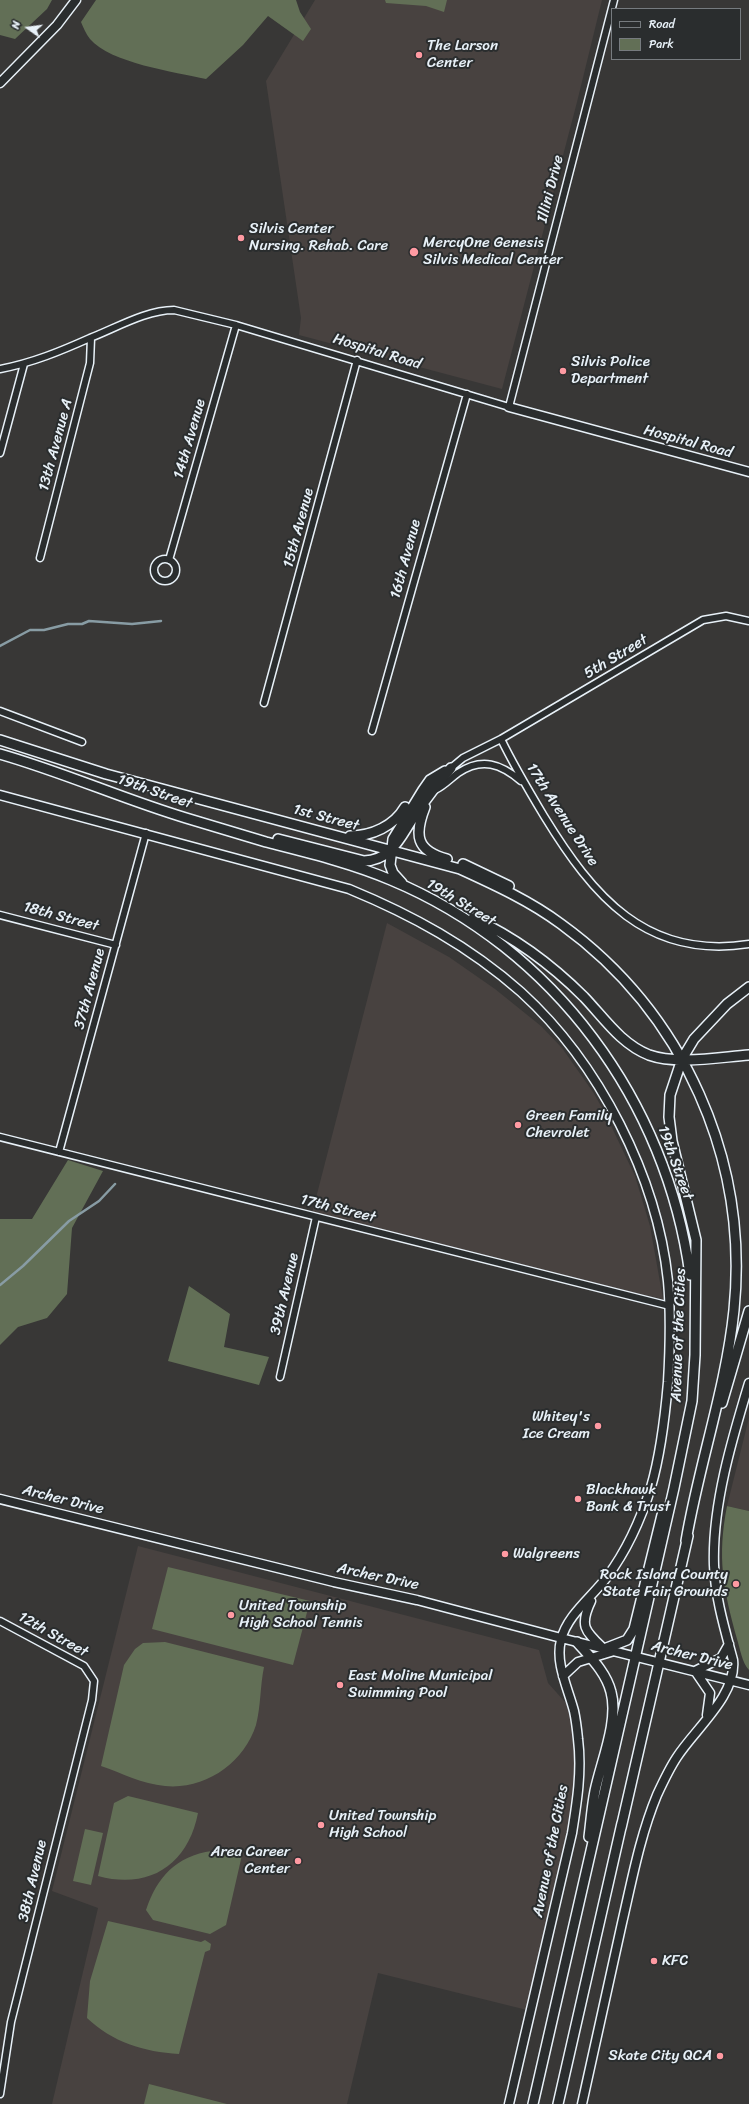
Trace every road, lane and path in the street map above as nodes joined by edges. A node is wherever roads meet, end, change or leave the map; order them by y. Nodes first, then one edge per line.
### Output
1 (76, 0) edge
2 (611, 12) edge
3 (0, 83) edge
4 (236, 325) junction
5 (91, 338) junction
6 (357, 360) junction
7 (24, 364) junction
8 (0, 369) edge
9 (466, 394) junction
10 (509, 407) junction
11 (0, 453) edge
12 (749, 472) edge
13 (40, 558) dead end
14 (168, 560) dead end
15 (749, 622) edge
16 (264, 703) dead end
17 (0, 711) edge
18 (372, 731) dead end
19 (501, 739) junction
20 (0, 740) edge
21 (82, 742) dead end
22 (0, 754) edge
23 (448, 769) junction
24 (525, 783) junction
25 (431, 793) junction
26 (0, 795) edge
27 (224, 829) junction
28 (146, 833) junction
29 (341, 837) junction
30 (390, 850) junction
31 (406, 886) junction
32 (433, 900) junction
33 (0, 915) edge
34 (586, 944) junction
35 (749, 944) edge
36 (116, 945) junction
37 (749, 987) edge
38 (749, 1054) edge
39 (682, 1059) junction
40 (0, 1137) edge
41 (59, 1152) junction
42 (316, 1217) junction
43 (670, 1306) junction
44 (694, 1310) junction
45 (749, 1311) edge
46 (280, 1377) dead end
47 (749, 1383) edge
48 (680, 1459) junction
49 (0, 1499) edge
50 (686, 1541) junction
51 (595, 1591) junction
52 (0, 1621) edge
53 (561, 1638) junction
54 (577, 1642) junction
55 (729, 1644) junction
56 (604, 1649) junction
57 (614, 1651) junction
58 (635, 1656) junction
59 (592, 1660) junction
60 (659, 1662) junction
61 (695, 1671) junction
62 (92, 1675) joint
63 (563, 1676) junction
64 (732, 1680) junction
65 (749, 1685) edge
66 (653, 1688) junction
67 (706, 1718) junction
68 (621, 1828) dead end
69 (584, 1883) junction
70 (2, 2058) edge
71 (0, 2094) edge
72 (509, 2104) edge
73 (533, 2104) edge
74 (558, 2104) edge
75 (582, 2104) edge

1 - 3 street
2 - 10 street, Illini Drive
4 - 5 street, Hospital Road
4 - 6 street, Hospital Road
4 - 14 street, 14th Avenue
5 - 7 street, Hospital Road
5 - 13 street, 13th Avenue A
6 - 9 street, Hospital Road
6 - 16 street, 15th Avenue
7 - 8 street, Hospital Road
7 - 11 street
9 - 10 street, Hospital Road
9 - 18 street, 16th Avenue
10 - 12 street, Hospital Road
15 - 19 street, 5th Street
17 - 21 street
19 - 23 street
19 - 24 street, 17th Avenue Drive
20 - 29 main road, 1st Street
22 - 27 main road, 19th Street
23 - 25 main road
23 - 29 main road
23 - 30 main road
24 - 25 street
24 - 35 street, 17th Avenue Drive
25 - 30 main road
25 - 34 main road
26 - 28 street
27 - 30 main road
27 - 31 main road, 19th Street
28 - 36 street, 37th Avenue
28 - 43 street, Avenue of the Cities
29 - 30 main road, 1st Street
30 - 31 main road
30 - 34 main road, 1st Street
31 - 32 main road, 19th Street
32 - 39 main road
32 - 44 main road, 19th Street
33 - 36 street, 18th Street
34 - 39 main road, 1st Street
36 - 41 street, 37th Avenue
37 - 39 main road, Avenue of the Cities
38 - 39 main road
39 - 44 main road, Avenue of the Cities
39 - 50 main road
40 - 41 street, 17th Street
41 - 42 street, 17th Street
42 - 43 street, 17th Street
42 - 46 street, 39th Avenue
43 - 51 street, Avenue of the Cities
44 - 48 main road, Avenue of the Cities
45 - 50 main road
47 - 55 street
48 - 56 main road
48 - 58 main road, Avenue of the Cities
49 - 53 street, Archer Drive
50 - 60 main road
51 - 53 street, Avenue of the Cities
51 - 56 street
52 - 62 street, 12th Street
53 - 54 street, Archer Drive
53 - 63 street, Avenue of the Cities
54 - 56 street, Archer Drive
54 - 59 main road
55 - 61 street
55 - 64 street
56 - 57 street, Archer Drive
57 - 58 street, Archer Drive
57 - 59 street
58 - 60 street, Archer Drive
58 - 69 main road, Avenue of the Cities
59 - 63 street
59 - 69 main road
60 - 61 street, Archer Drive
60 - 66 main road
61 - 64 street, Archer Drive
61 - 67 street
62 - 70 street, 38th Avenue
63 - 72 street, Avenue of the Cities
64 - 65 street, Archer Drive
64 - 67 street
66 - 68 main road
66 - 74 main road
67 - 75 street
69 - 73 main road, Avenue of the Cities
70 - 71 street, 38th Avenue

